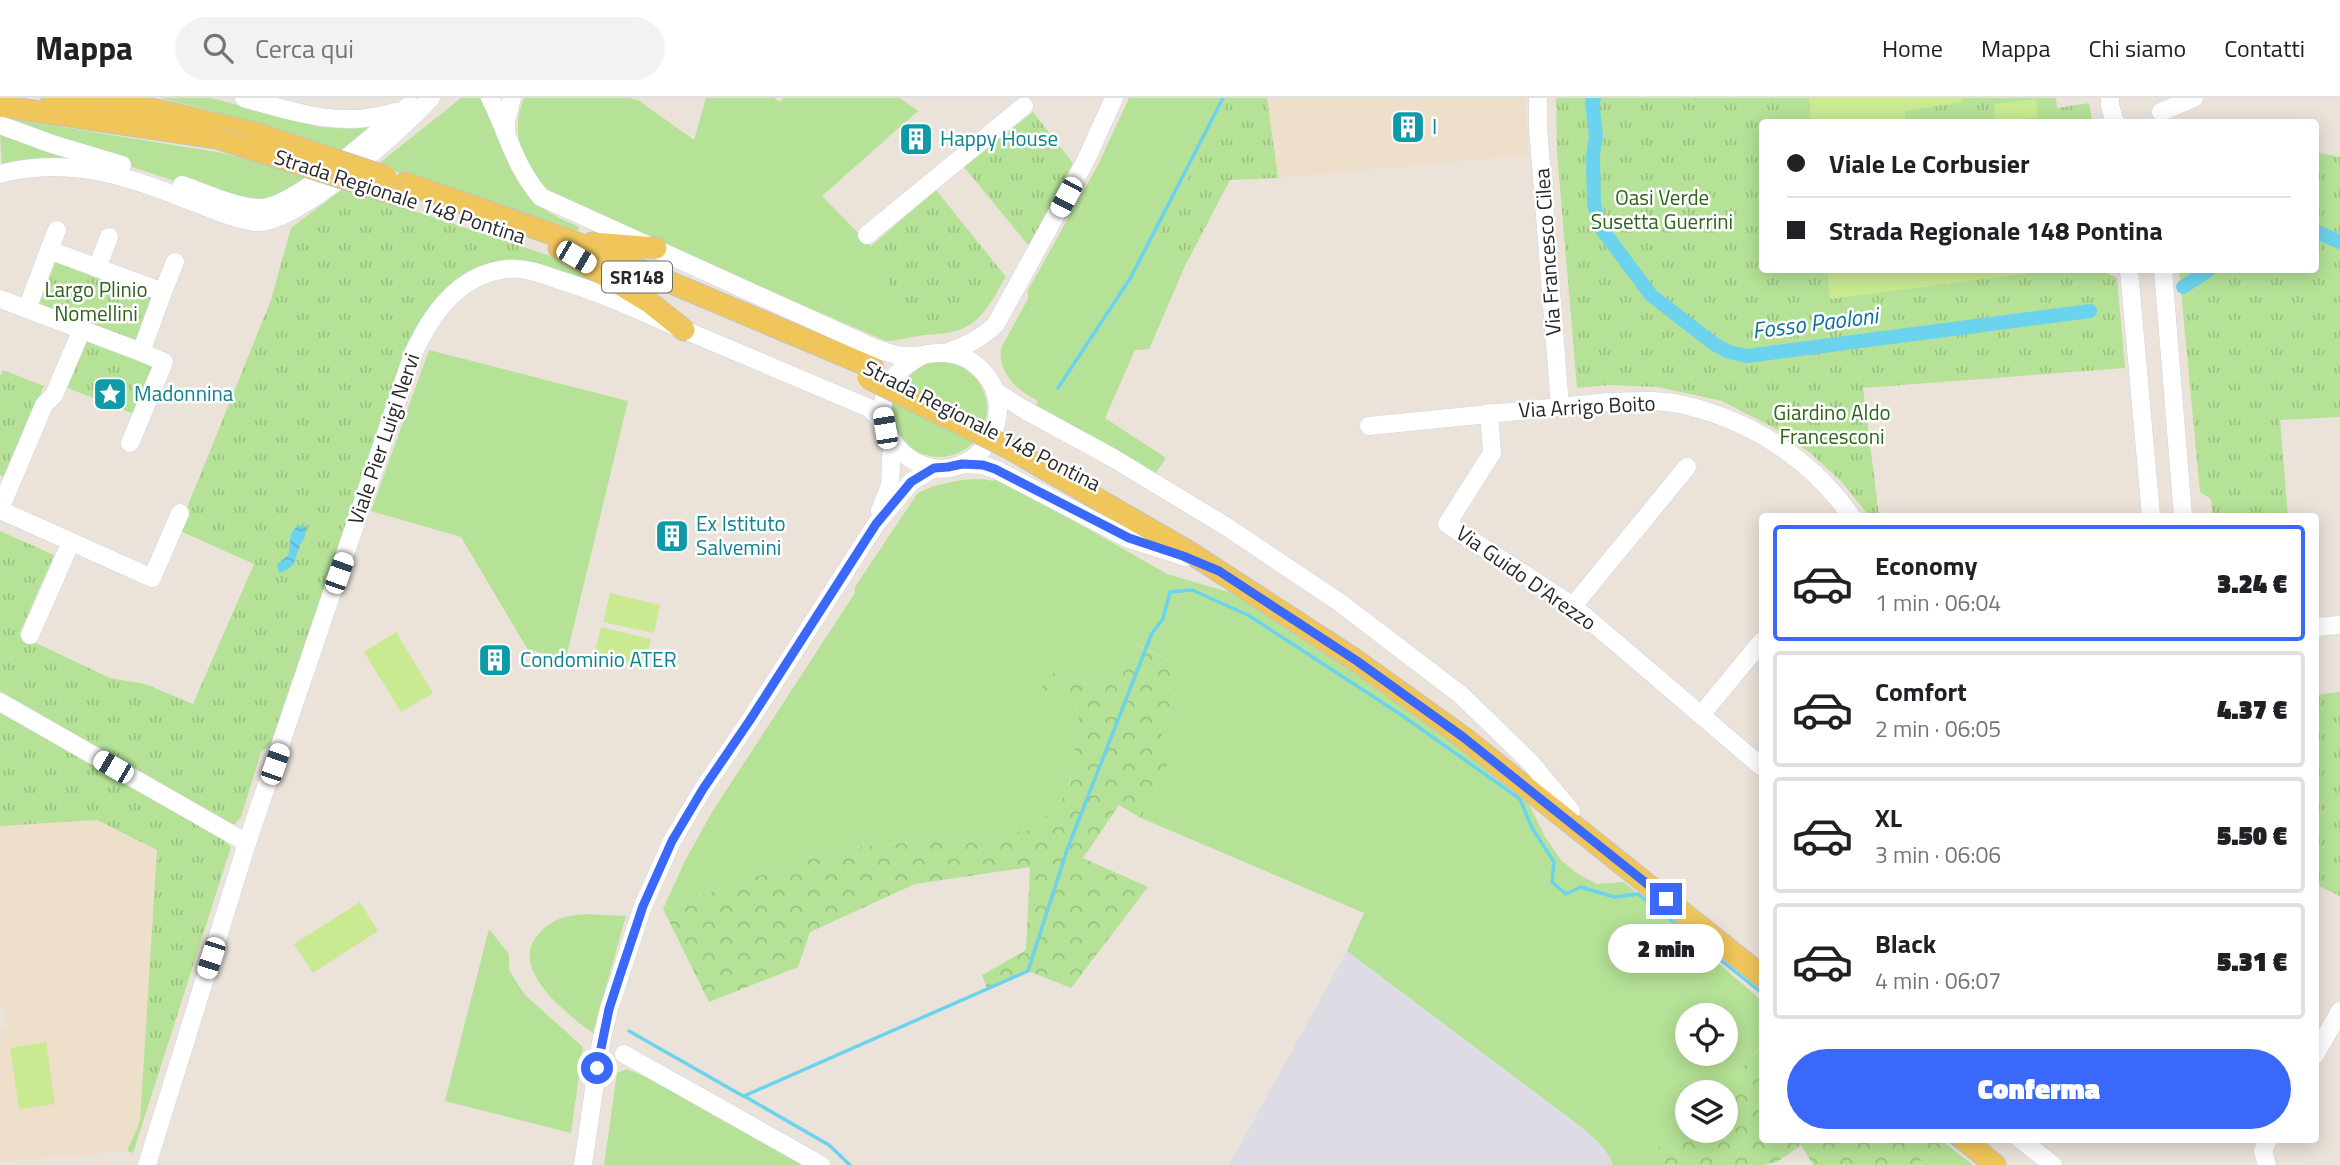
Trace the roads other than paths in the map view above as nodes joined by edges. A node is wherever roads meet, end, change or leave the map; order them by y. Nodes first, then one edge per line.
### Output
1 (52, 98) edge
2 (94, 98) edge
3 (145, 98) edge
4 (244, 98) edge
5 (429, 98) edge
6 (490, 98) edge
7 (512, 98) edge
8 (1114, 98) edge
9 (1538, 98) edge
10 (2110, 98) edge
11 (2194, 98) edge
12 (1031, 102) edge
13 (410, 105) junction
14 (0, 106) edge
15 (2159, 111) edge
16 (2114, 119) edge
17 (0, 125) edge
18 (258, 134) junction
19 (506, 137) junction
20 (217, 138) junction
21 (0, 174) edge
22 (402, 189) junction
23 (57, 230) dead end
24 (867, 235) dead end
25 (109, 237) dead end
26 (566, 244) junction
27 (656, 248) junction
28 (49, 250) junction
29 (175, 262) dead end
30 (97, 268) junction
31 (2129, 273) edge
32 (2162, 273) edge
33 (163, 292) junction
34 (0, 299) edge
35 (27, 309) junction
36 (82, 329) junction
37 (684, 330) junction
38 (141, 352) junction
39 (948, 352) junction
40 (921, 356) junction
41 (995, 391) junction
42 (1560, 406) junction
43 (1489, 414) junction
44 (2175, 423) junction
45 (2143, 425) junction
46 (1369, 426) dead end
47 (889, 435) junction
48 (1009, 442) junction
49 (130, 443) dead end
50 (962, 464) junction
51 (1687, 467) dead end
52 (934, 468) junction
53 (0, 510) edge
54 (180, 513) dead end
55 (1849, 513) edge
56 (2151, 513) edge
57 (2183, 513) edge
58 (876, 524) junction
59 (71, 542) junction
60 (1219, 571) junction
61 (1573, 606) junction
62 (2340, 625) edge
63 (2319, 628) edge
64 (30, 635) dead end
65 (1759, 645) edge
66 (0, 702) edge
67 (1701, 715) junction
68 (1759, 764) edge
69 (1571, 811) junction
70 (247, 843) junction
71 (1759, 959) edge
72 (1759, 973) edge
73 (2340, 1011) edge
74 (2319, 1048) edge
75 (624, 1054) dead end
76 (1969, 1143) edge
77 (1987, 1143) edge
78 (2025, 1143) edge
79 (2266, 1143) edge
80 (147, 1165) edge
81 (583, 1165) edge
82 (821, 1165) edge
83 (1996, 1165) edge
84 (2013, 1165) edge
85 (2053, 1165) edge
86 (2267, 1165) edge

1 - 20 main road, Strada Regionale 148 Pontina / SR148
2 - 18 main road, Strada Regionale 148 Pontina / SR148
3 - 18 main road
4 - 13 street
5 - 13 street
5 - 21 street
6 - 19 street
7 - 19 street
8 - 39 street
9 - 42 street, Via Francesco Cilea
10 - 16 street
11 - 15 street
12 - 24 street
13 - 17 street
14 - 20 main road
18 - 22 main road, Strada Regionale 148 Pontina / SR148, bridge
19 - 27 street
20 - 22 main road, Strada Regionale 148 Pontina / SR148, bridge
22 - 26 main road, Strada Regionale 148 Pontina / SR148
23 - 28 street
25 - 30 street
26 - 27 main road
26 - 37 main road
26 - 48 main road, Strada Regionale 148 Pontina / SR148
27 - 40 street
28 - 30 street
28 - 35 street
29 - 33 street
30 - 33 street
31 - 45 street
32 - 44 street
33 - 38 street
34 - 35 street
35 - 36 street
36 - 38 street
36 - 53 street
37 - 47 street, Viale Pier Luigi Nervi
37 - 70 street, Viale Pier Luigi Nervi
38 - 49 street
39 - 40 street
39 - 41 street
40 - 47 street
41 - 50 street
41 - 69 street
42 - 43 street, Via Arrigo Boito
42 - 55 street, Via Arrigo Boito
43 - 46 street, Via Arrigo Boito
43 - 61 street, Via Guido D'Arezzo
44 - 45 street
44 - 57 street
45 - 56 street
47 - 52 street
47 - 58 street
48 - 60 main road, Strada Regionale 148 Pontina / SR148
48 - 69 main road, Strada Regionale 148 Pontina / SR148
50 - 52 street
50 - 60 street
51 - 61 street
52 - 58 street
53 - 59 street
54 - 59 street
58 - 81 street
59 - 64 street
60 - 72 main road, Strada Regionale 148 Pontina / SR148
61 - 67 street, Via Guido D'Arezzo
62 - 63 street
65 - 67 street
66 - 70 street
67 - 68 street, Via Guido D'Arezzo
69 - 71 main road, Strada Regionale 148 Pontina / SR148
70 - 80 street, Viale Pier Luigi Nervi
73 - 74 street
75 - 82 street
76 - 83 main road
77 - 84 main road
78 - 85 street
79 - 86 street

